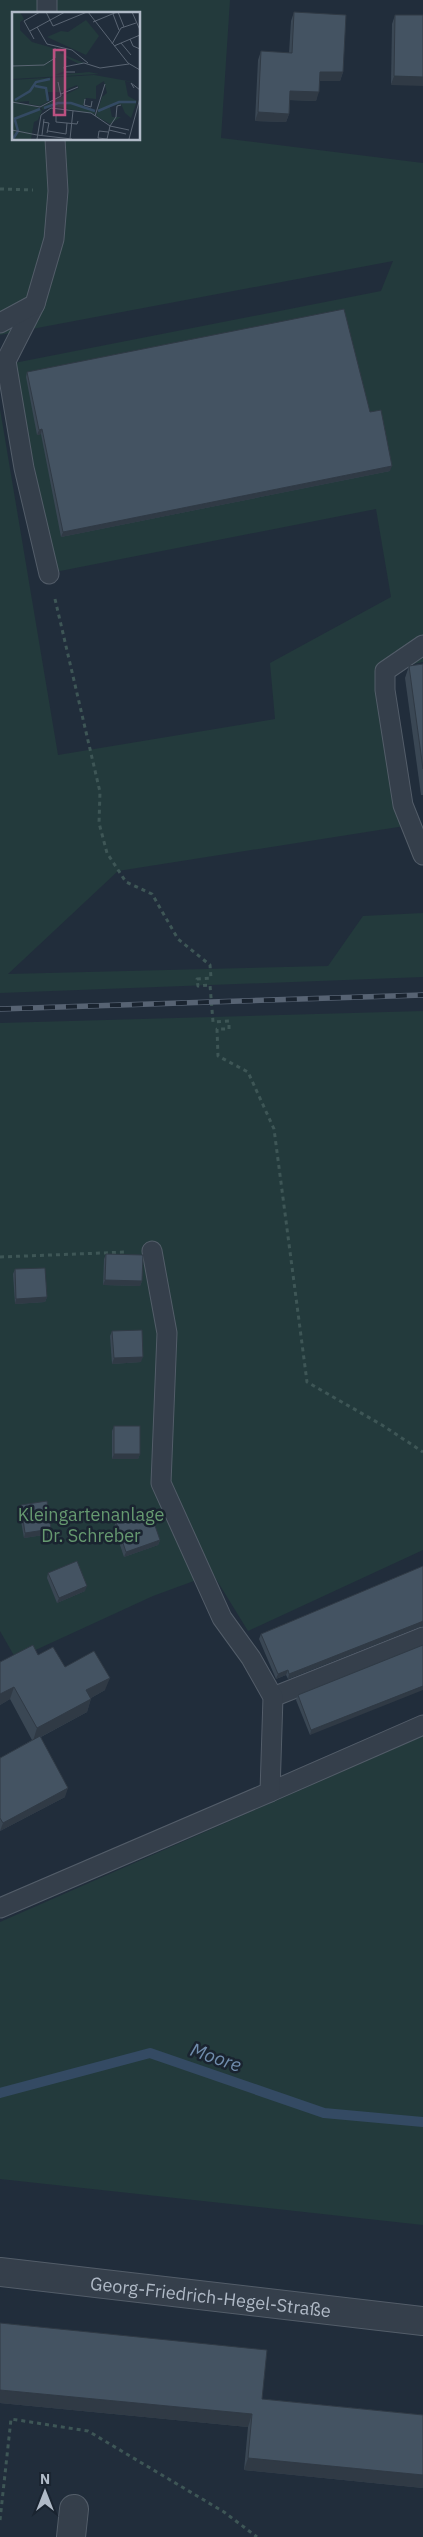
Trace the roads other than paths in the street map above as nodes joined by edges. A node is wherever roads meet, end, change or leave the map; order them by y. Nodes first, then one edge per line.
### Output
1 (55, 140) edge
2 (35, 304) junction
3 (0, 323) edge
4 (49, 574) road end
5 (423, 645) edge
6 (423, 855) edge
7 (152, 1251) road end
8 (423, 1637) edge
9 (273, 1697) junction
10 (423, 1725) edge
11 (270, 1792) junction
12 (0, 1908) edge
13 (0, 2272) edge
14 (423, 2322) edge
15 (74, 2509) dead end
16 (71, 2537) edge

1 - 2 lane
2 - 3 lane
2 - 4 lane
5 - 6 lane
7 - 9 lane
8 - 9 lane
9 - 11 lane
10 - 11 lane
11 - 12 lane
13 - 14 street, Georg-Friedrich-Hegel-Straße
15 - 16 street

